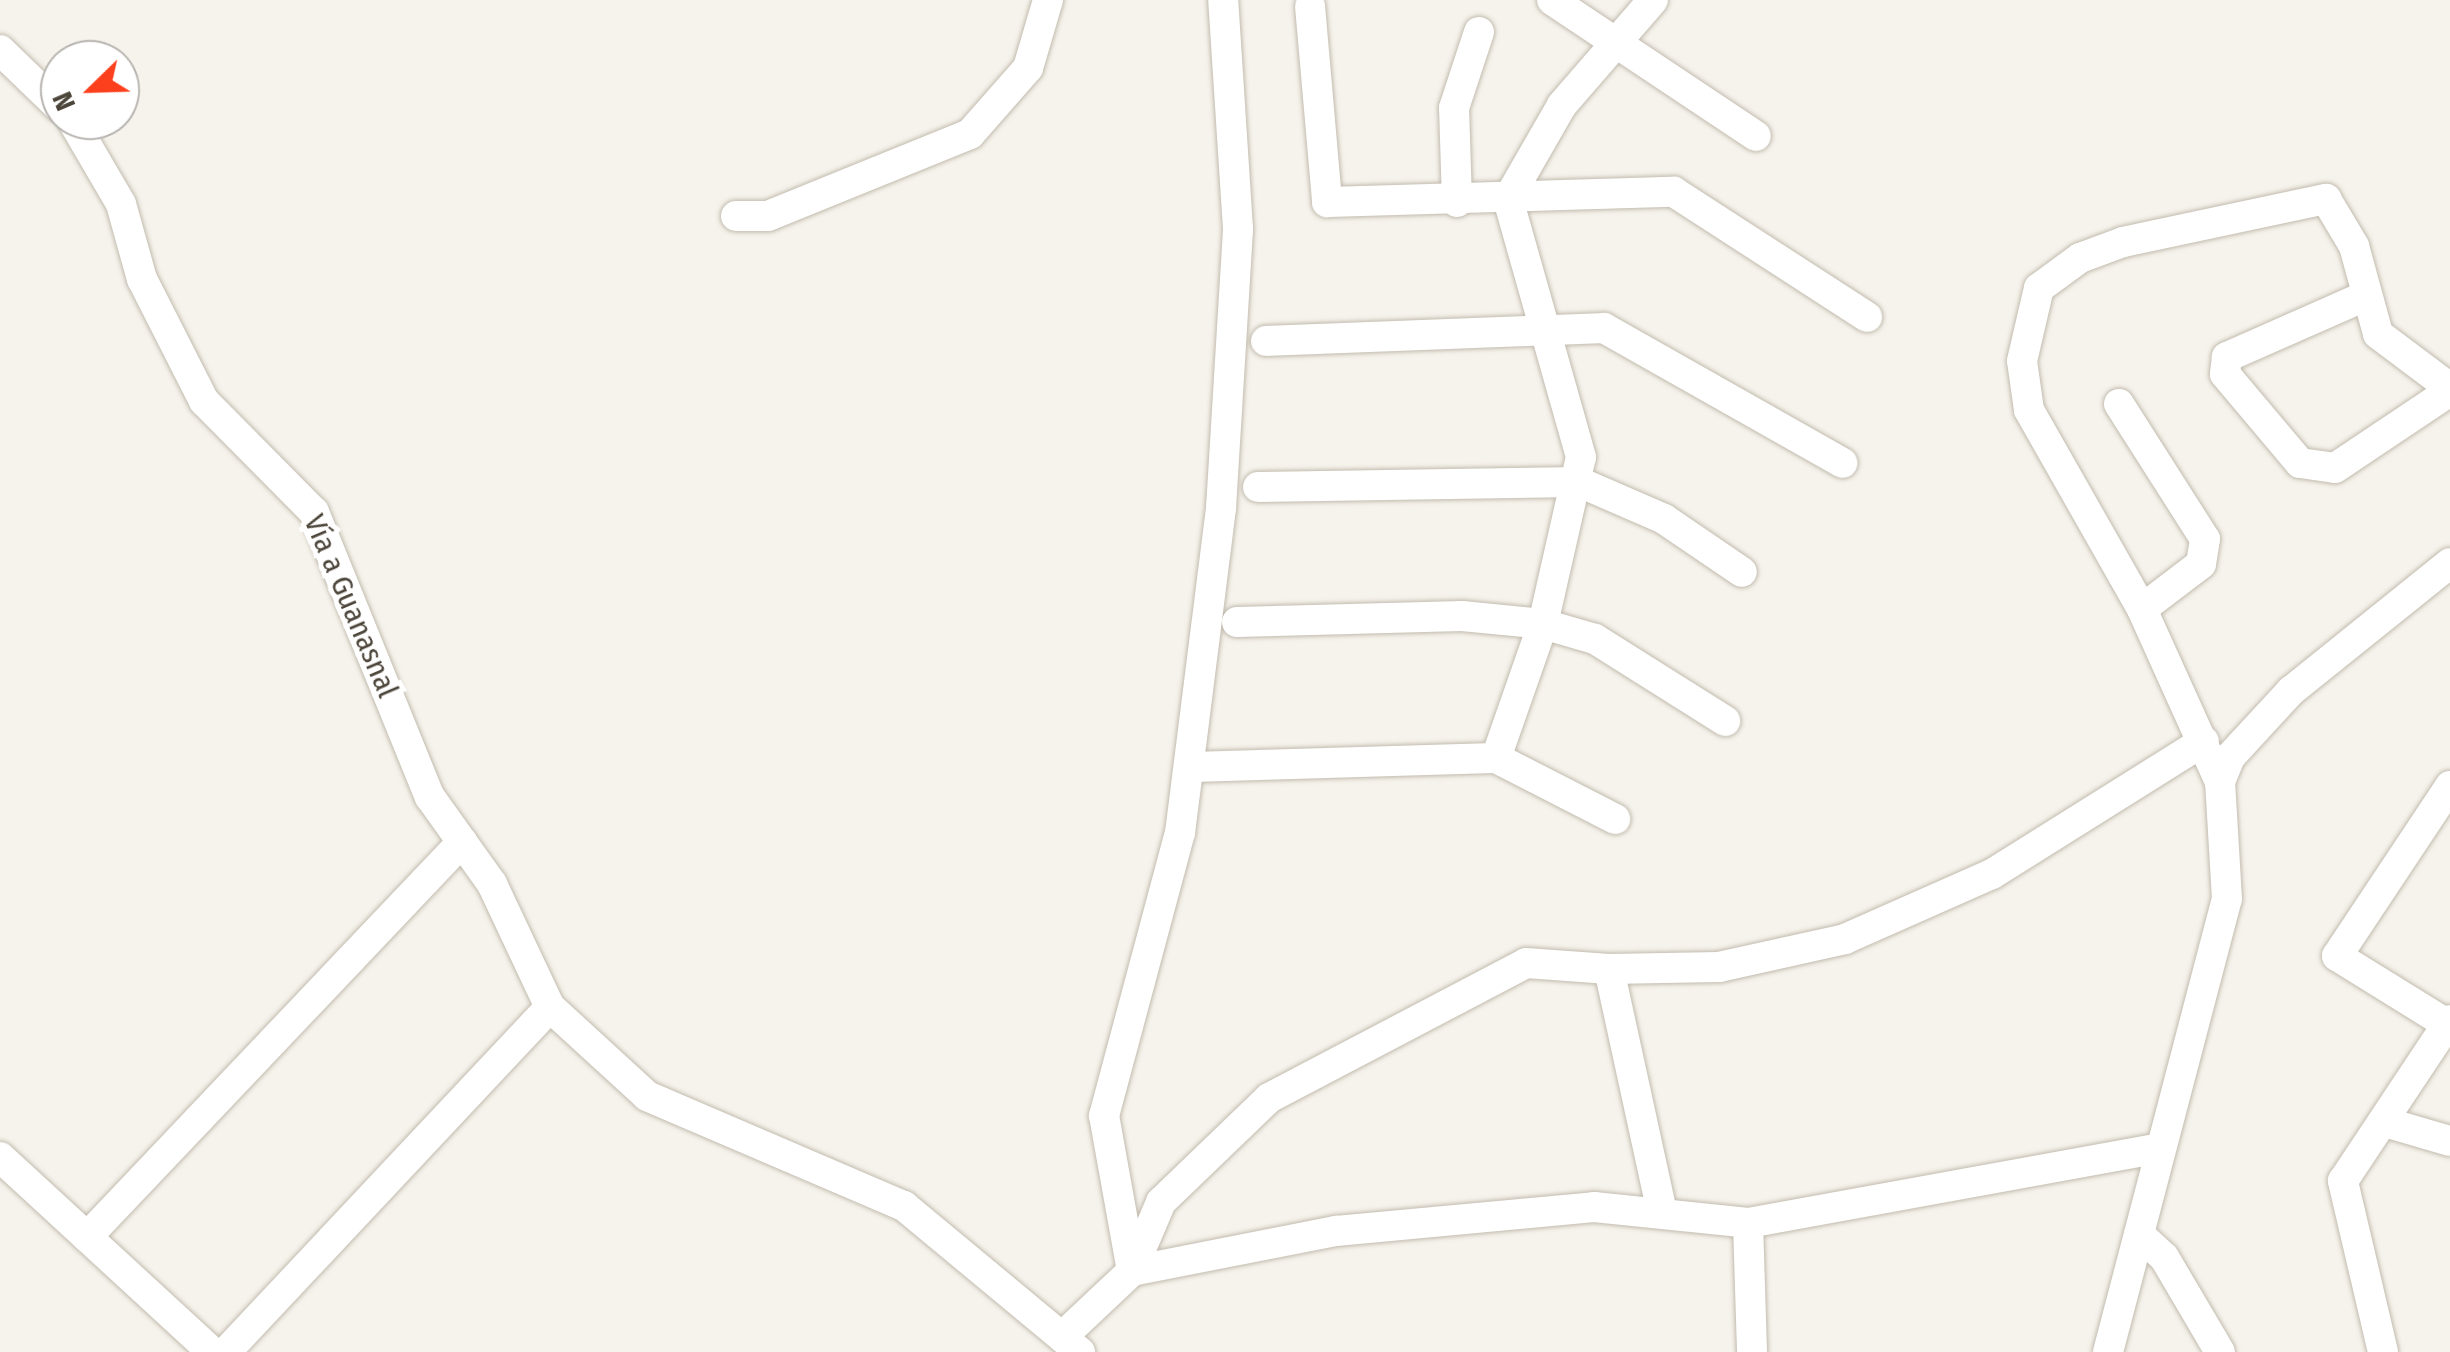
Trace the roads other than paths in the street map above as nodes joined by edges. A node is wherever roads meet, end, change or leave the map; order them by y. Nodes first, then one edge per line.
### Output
1 (1048, 0) edge
2 (1223, 0) edge
3 (1552, 0) edge
4 (1654, 0) edge
5 (1310, 6) dead end
6 (1478, 32) dead end
7 (1616, 40) junction
8 (0, 50) edge
9 (40, 89) edge
10 (1756, 136) dead end
11 (84, 140) edge
12 (1508, 198) junction
13 (1457, 202) junction
14 (736, 216) dead end
15 (2364, 297) junction
16 (1867, 317) dead end
17 (1548, 333) junction
18 (1266, 341) dead end
19 (2450, 389) edge
20 (2118, 404) dead end
21 (1842, 463) dead end
22 (1580, 482) junction
23 (1258, 487) dead end
24 (2450, 563) edge
25 (1742, 572) dead end
26 (2142, 609) junction
27 (1237, 622) dead end
28 (1543, 624) junction
29 (1725, 721) dead end
30 (2204, 741) junction
31 (1496, 758) junction
32 (1190, 767) junction
33 (2220, 782) junction
34 (2450, 786) edge
35 (1615, 818) dead end
36 (462, 842) junction
37 (1610, 969) junction
38 (550, 1007) junction
39 (2449, 1023) edge
40 (2385, 1122) junction
41 (2450, 1141) edge
42 (2155, 1149) junction
43 (0, 1158) edge
44 (1662, 1212) junction
45 (1748, 1223) junction
46 (2139, 1234) junction
47 (87, 1237) junction
48 (1132, 1270) junction
49 (1071, 1344) edge
50 (212, 1352) edge
51 (226, 1352) edge
52 (1752, 1352) edge
53 (2108, 1352) edge
54 (2220, 1352) edge
55 (2383, 1352) edge

1 - 14 street
2 - 32 street
3 - 7 street
4 - 7 street
5 - 13 street
6 - 13 street
7 - 10 street
7 - 12 street
8 - 9 street
11 - 36 street, Vía a Guanasnal
12 - 13 street
12 - 16 street
12 - 17 street
15 - 19 street
15 - 19 street
15 - 26 street
17 - 18 street
17 - 21 street
17 - 22 street
20 - 26 street
22 - 23 street
22 - 25 street
22 - 28 street
24 - 33 street
26 - 30 street
27 - 28 street
28 - 29 street
28 - 31 street
30 - 33 street
30 - 37 street
31 - 32 street
31 - 35 street
32 - 48 street
33 - 42 street
34 - 39 street
36 - 38 street, Vía a Guanasnal
36 - 47 street
37 - 44 street
37 - 48 street
38 - 49 street, Vía a Guanasnal
38 - 51 street
39 - 40 street
40 - 41 street
40 - 55 street
42 - 45 street
42 - 46 street
43 - 47 street
44 - 45 street
44 - 48 street
45 - 52 street
46 - 53 street
46 - 54 street
47 - 50 street
48 - 49 street

